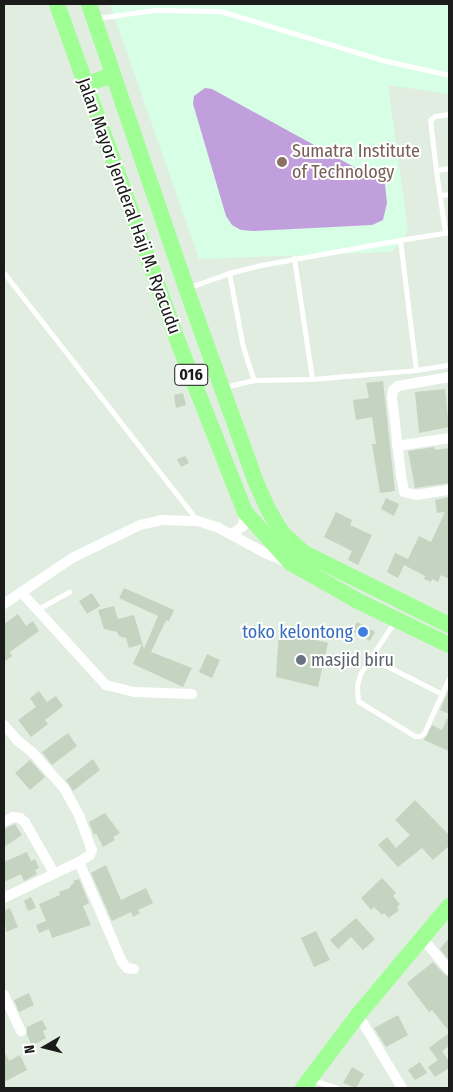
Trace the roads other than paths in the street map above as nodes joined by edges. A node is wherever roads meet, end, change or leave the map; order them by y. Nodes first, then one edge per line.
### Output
1 (57, 4) edge
2 (91, 11) edge
3 (114, 75) junction
4 (449, 75) edge
5 (85, 85) junction
6 (449, 114) edge
7 (449, 168) edge
8 (436, 170) junction
9 (449, 194) edge
10 (440, 195) junction
11 (449, 217) edge
12 (443, 218) junction
13 (447, 232) edge
14 (400, 240) junction
15 (294, 258) junction
16 (4, 273) edge
17 (229, 273) junction
18 (186, 288) junction
19 (449, 364) edge
20 (416, 370) junction
21 (449, 377) edge
22 (312, 379) junction
23 (254, 380) junction
24 (223, 387) junction
25 (449, 438) edge
26 (397, 446) junction
27 (449, 490) edge
28 (245, 512) junction
29 (198, 521) junction
30 (232, 534) junction
31 (291, 563) junction
32 (21, 592) junction
33 (68, 592) dead end
34 (403, 603) junction
35 (4, 604) edge
36 (36, 610) junction
37 (395, 620) junction
38 (449, 625) edge
39 (449, 646) edge
40 (369, 657) junction
41 (449, 678) edge
42 (192, 694) dead end
43 (442, 694) junction
44 (4, 725) edge
45 (4, 822) edge
46 (79, 862) junction
47 (54, 873) junction
48 (4, 898) edge
49 (449, 906) edge
50 (422, 938) junction
51 (134, 969) dead end
52 (449, 970) edge
53 (4, 995) edge
54 (358, 1015) junction
55 (21, 1031) dead end
56 (306, 1084) edge
57 (338, 1088) edge
58 (402, 1088) edge

1 - 5 main road, Jalan Mayor Jenderal Haji M. Ryacudu / 016
2 - 3 main road, Jalan Mayor Jenderal Haji M. Ryacudu / 016
2 - 4 lane
3 - 5 main road
3 - 18 main road, Jalan Mayor Jenderal Haji M. Ryacudu / 016
5 - 28 main road, Jalan Mayor Jenderal Haji M. Ryacudu / 016
6 - 8 lane
7 - 8 lane
8 - 10 lane
9 - 10 lane
10 - 12 lane
11 - 12 lane
12 - 13 lane
13 - 14 lane
14 - 15 lane
14 - 20 lane
15 - 17 lane
15 - 22 lane
16 - 29 lane
17 - 18 lane
17 - 23 lane
18 - 24 main road, Jalan Mayor Jenderal Haji M. Ryacudu / 016
19 - 20 lane
20 - 22 lane
21 - 26 street
22 - 23 lane
23 - 24 lane
24 - 34 main road, Jalan Mayor Jenderal Haji M. Ryacudu / 016
25 - 26 street
26 - 27 street
28 - 30 street
28 - 31 main road, Jalan Mayor Jenderal Haji M. Ryacudu / 016
29 - 30 street
29 - 32 street
30 - 31 street
31 - 37 main road, Jalan Mayor Jenderal Haji M. Ryacudu / 016
32 - 35 street
32 - 36 street
33 - 36 lane
34 - 37 main road
34 - 38 main road, Jalan Mayor Jenderal Haji M. Ryacudu / 016
36 - 42 street
37 - 39 main road, Jalan Mayor Jenderal Haji M. Ryacudu / 016
37 - 40 lane
40 - 43 lane
40 - 43 lane
41 - 43 lane
44 - 46 street
45 - 47 street
46 - 47 street
46 - 51 street
47 - 48 street
49 - 50 main road
50 - 52 street
50 - 54 main road
53 - 55 street
54 - 56 main road
54 - 58 street
56 - 57 lane

